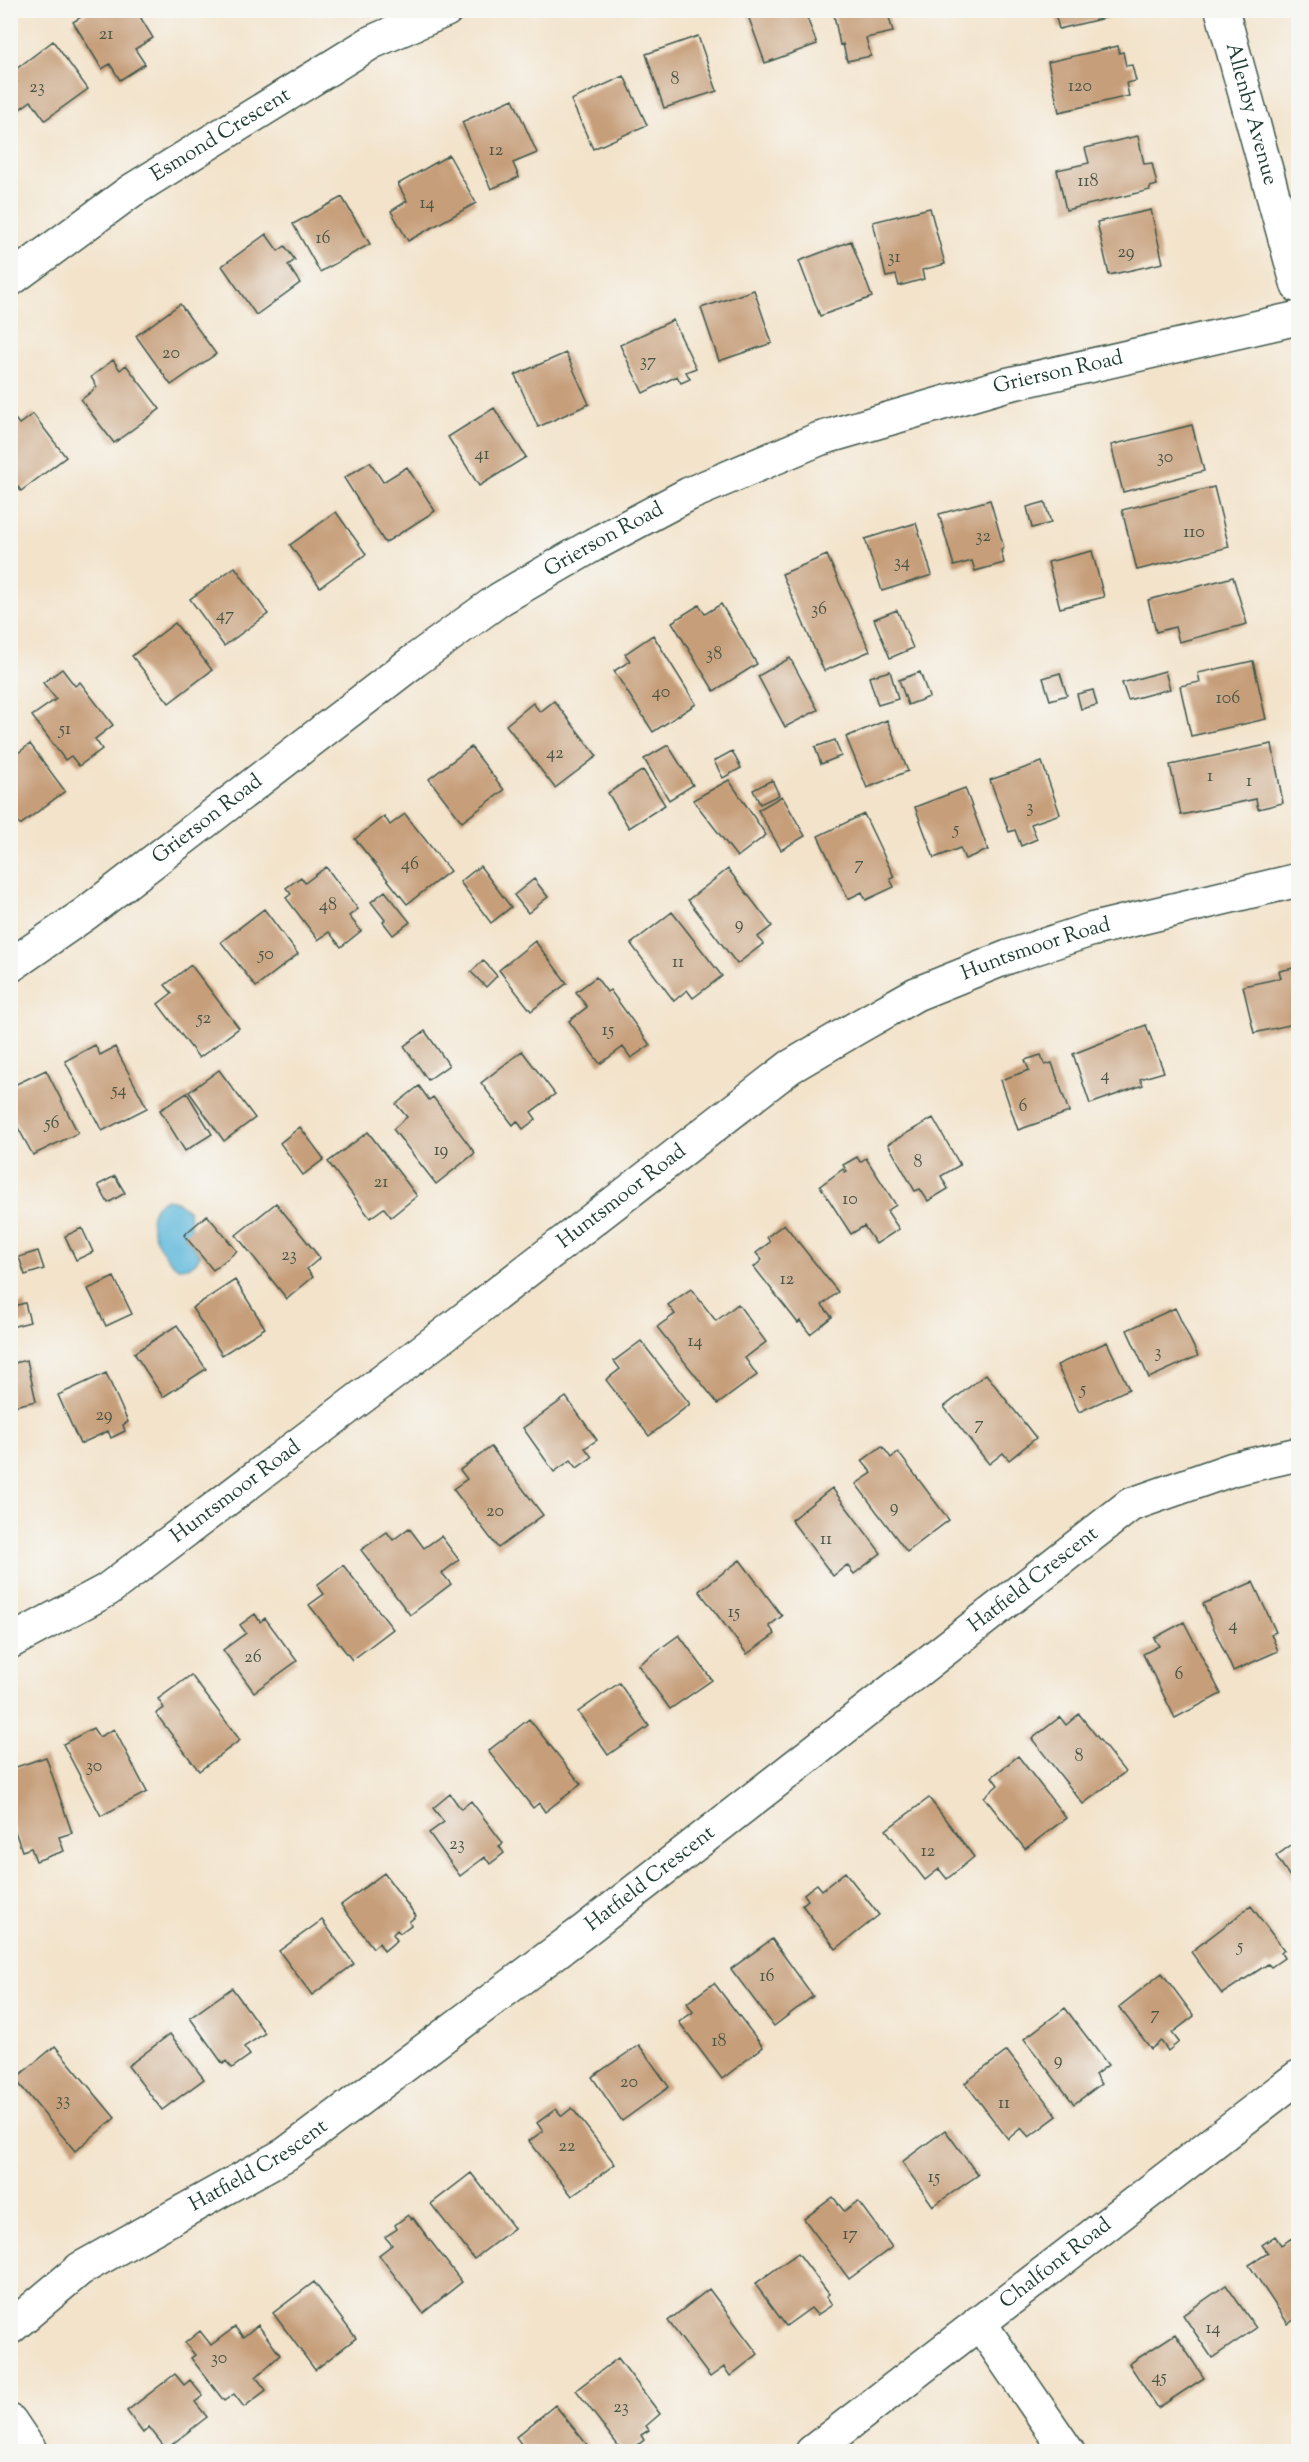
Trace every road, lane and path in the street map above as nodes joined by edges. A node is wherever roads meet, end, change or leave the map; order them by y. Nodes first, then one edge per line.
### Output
1 (446, 10) edge
2 (1222, 10) edge
3 (10, 280) edge
4 (1299, 286) edge
5 (1299, 318) edge
6 (1299, 880) edge
7 (10, 966) edge
8 (1299, 1454) edge
9 (10, 1642) edge
10 (1299, 2077) edge
11 (979, 2322) junction
12 (10, 2328) edge
13 (10, 2421) edge
14 (31, 2451) edge
15 (812, 2451) edge
16 (1068, 2451) edge

1 - 3 street, Esmond Crescent
2 - 4 street, Allenby Avenue
5 - 7 street, Grierson Road
6 - 9 street, Huntsmoor Road
8 - 12 street, Hatfield Crescent
10 - 11 street, Chalfont Road
11 - 15 street, Chalfont Road
11 - 16 street
13 - 14 street

